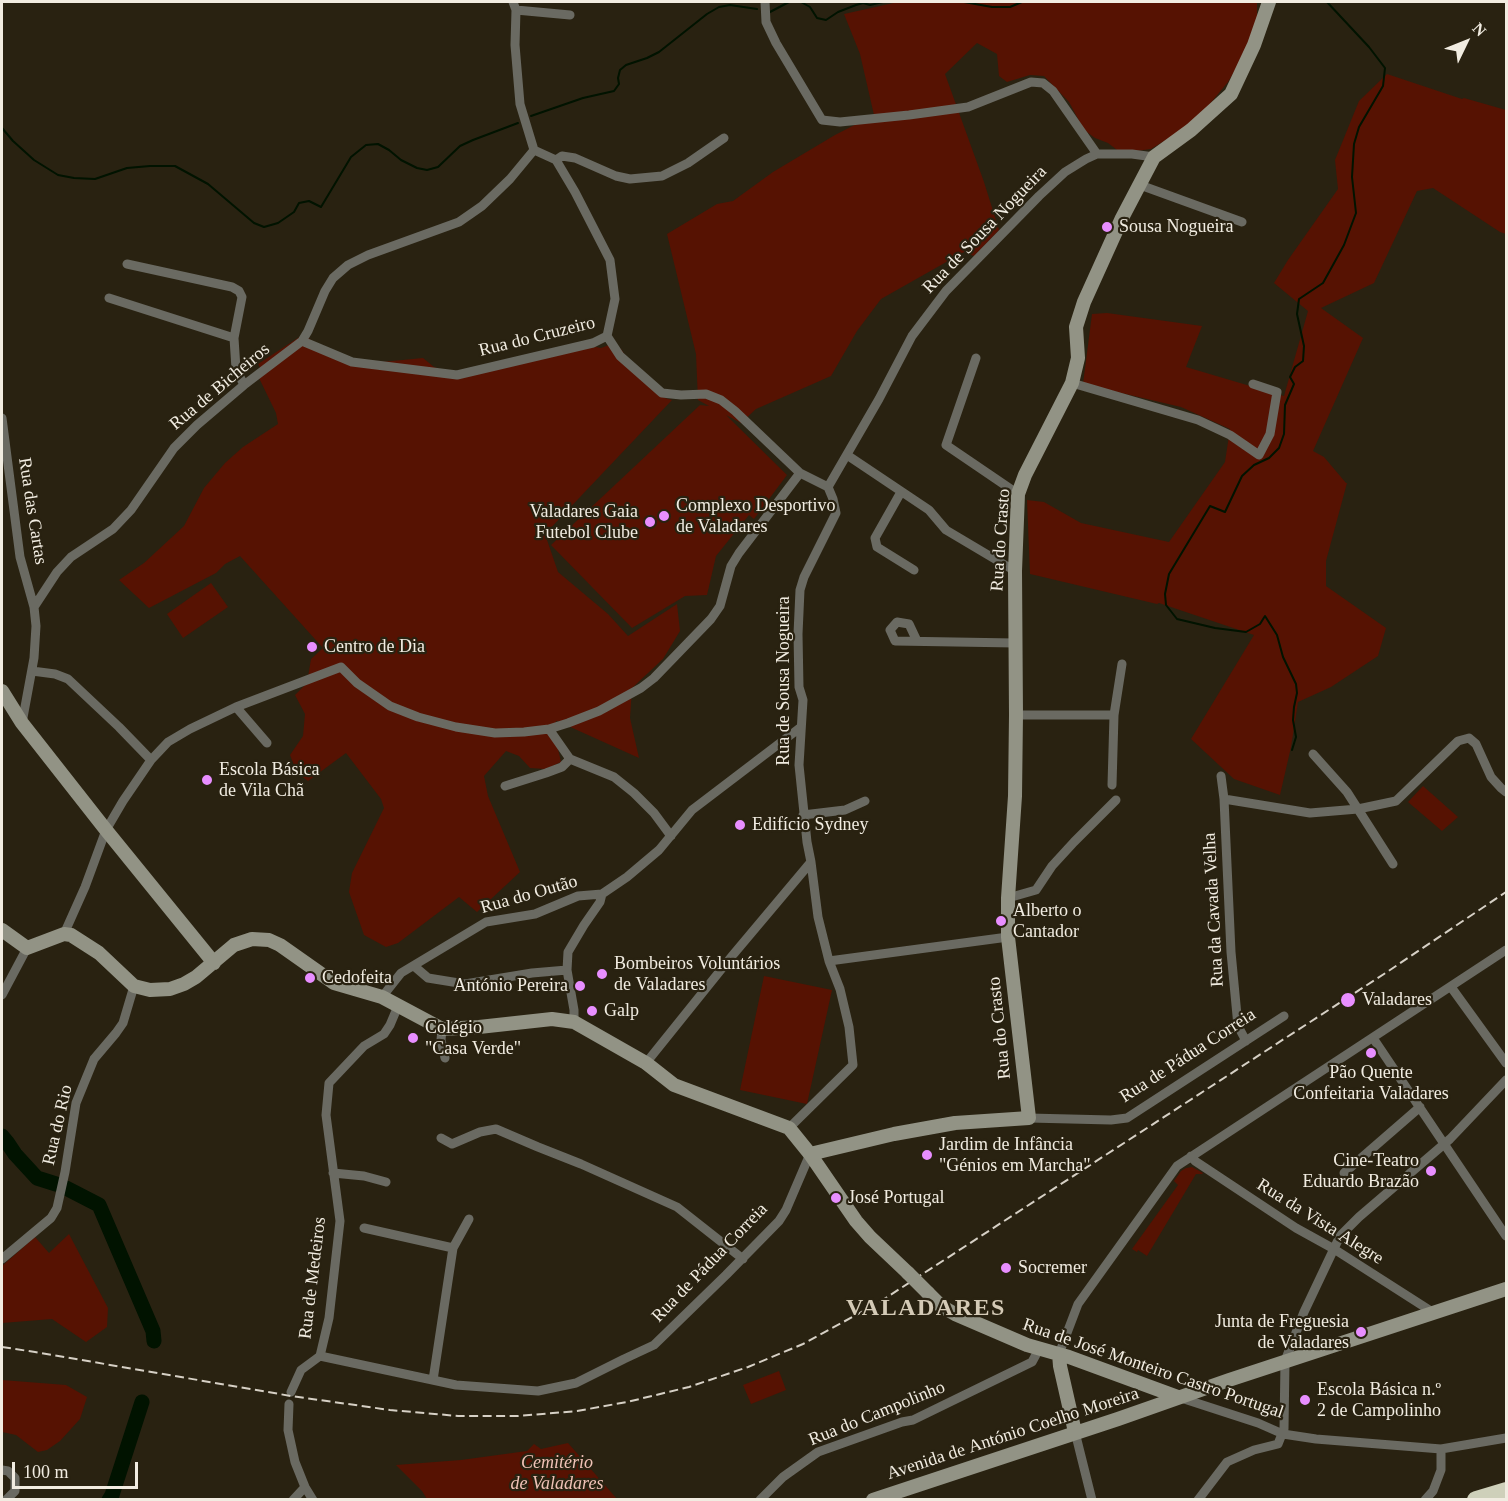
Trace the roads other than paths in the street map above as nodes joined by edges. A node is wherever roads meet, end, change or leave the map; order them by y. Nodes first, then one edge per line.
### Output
1 (765, 2) edge
2 (1269, 2) edge
3 (514, 6) edge
4 (570, 15) dead end
5 (724, 138) dead end
6 (534, 150) junction
7 (1097, 154) junction
8 (1154, 157) junction
9 (556, 160) junction
10 (1140, 185) junction
11 (1242, 222) dead end
12 (127, 264) dead end
13 (109, 298) dead end
14 (607, 336) junction
15 (234, 339) junction
16 (302, 341) junction
17 (975, 358) dead end
18 (1072, 383) junction
19 (1253, 384) dead end
20 (244, 385) junction
21 (2, 418) edge
22 (847, 455) junction
23 (800, 473) junction
24 (828, 487) junction
25 (901, 492) junction
26 (1018, 494) junction
27 (914, 570) dead end
28 (1015, 571) junction
29 (34, 608) junction
30 (917, 641) dead end
31 (1015, 643) junction
32 (1122, 664) dead end
33 (32, 671) junction
34 (2, 691) edge
35 (236, 706) junction
36 (1017, 715) junction
37 (1114, 715) junction
38 (22, 723) junction
39 (801, 728) junction
40 (549, 729) junction
41 (267, 743) dead end
42 (1313, 754) dead end
43 (570, 759) junction
44 (152, 760) junction
45 (1221, 776) dead end
46 (1112, 785) dead end
47 (506, 786) dead end
48 (1506, 792) edge
49 (1224, 799) junction
50 (1116, 800) dead end
51 (865, 801) dead end
52 (1358, 809) junction
53 (804, 815) junction
54 (106, 831) junction
55 (671, 836) junction
56 (811, 862) junction
57 (1393, 864) dead end
58 (602, 894) junction
59 (1008, 898) junction
60 (2, 930) edge
61 (64, 934) junction
62 (1008, 937) junction
63 (27, 948) junction
64 (1506, 950) edge
65 (829, 961) junction
66 (214, 963) junction
67 (414, 966) junction
68 (567, 970) junction
69 (134, 986) junction
70 (1451, 987) junction
71 (2, 995) edge
72 (382, 997) junction
73 (398, 1006) junction
74 (1284, 1016) dead end
75 (574, 1022) junction
76 (442, 1029) junction
77 (1373, 1038) junction
78 (1246, 1041) junction
79 (445, 1058) dead end
80 (646, 1063) junction
81 (1506, 1063) edge
82 (1506, 1080) edge
83 (1420, 1107) junction
84 (1029, 1118) junction
85 (789, 1128) junction
86 (441, 1138) dead end
87 (1445, 1143) junction
88 (810, 1154) junction
89 (1191, 1156) junction
90 (333, 1173) junction
91 (1344, 1173) dead end
92 (386, 1182) dead end
93 (469, 1219) dead end
94 (364, 1228) dead end
95 (1506, 1236) edge
96 (453, 1248) junction
97 (1334, 1249) junction
98 (2, 1259) edge
99 (743, 1259) junction
100 (1506, 1289) edge
101 (1434, 1312) junction
102 (1039, 1349) junction
103 (1059, 1354) junction
104 (320, 1356) junction
105 (1285, 1361) junction
106 (433, 1380) junction
107 (291, 1392) dead end
108 (1178, 1397) junction
109 (289, 1404) dead end
110 (1075, 1432) junction
111 (1283, 1434) junction
112 (1506, 1438) edge
113 (1442, 1449) junction
114 (2, 1470) edge
115 (305, 1487) junction
116 (1506, 1491) edge
117 (890, 1497) edge
118 (6, 1500) edge
119 (293, 1500) edge
120 (313, 1500) edge
121 (760, 1500) edge
122 (873, 1500) edge
123 (1092, 1500) edge
124 (1198, 1500) edge
125 (1425, 1500) edge
126 (1476, 1500) edge
127 (1490, 1500) edge

1 - 7 street
2 - 8 street, Rua do Crasto
3 - 4 street
3 - 6 street
5 - 9 street
6 - 9 street
6 - 16 street, Rua de Bicheiros
7 - 8 street, Rua de Sousa Nogueira
7 - 22 street, Rua de Sousa Nogueira
8 - 10 street, Rua do Crasto
9 - 14 street, Rua do Cruzeiro
10 - 11 street
10 - 18 street, Rua do Crasto
12 - 15 street
13 - 15 street
14 - 16 street, Rua do Cruzeiro
14 - 23 street
15 - 20 street
16 - 20 street, Rua de Bicheiros
17 - 26 street
18 - 19 street
18 - 26 street, Rua do Crasto
20 - 29 street, Rua de Bicheiros
21 - 29 street, Rua das Cartas
22 - 24 street, Rua de Sousa Nogueira
22 - 25 street
23 - 24 street
23 - 40 street
24 - 39 street, Rua de Sousa Nogueira
25 - 27 street
25 - 28 street
26 - 28 street, Rua do Crasto
28 - 31 street, Rua do Crasto
29 - 33 street
30 - 31 street
31 - 36 street, Rua do Crasto
32 - 37 street
33 - 38 street
33 - 44 street
34 - 38 street
35 - 40 street
35 - 41 street
35 - 44 street
36 - 37 street
36 - 59 street, Rua do Crasto
37 - 46 street
38 - 54 street
39 - 53 street, Rua de Sousa Nogueira
39 - 55 street
40 - 43 street
42 - 52 street
43 - 47 street
43 - 55 street
44 - 54 street
45 - 49 street, Rua da Cavada Velha
48 - 52 street
49 - 52 street
49 - 78 street, Rua da Cavada Velha
50 - 59 street
51 - 53 street
52 - 57 street
53 - 56 street, Rua de Sousa Nogueira
54 - 61 street
54 - 66 street
55 - 58 street
56 - 65 street, Rua de Sousa Nogueira
56 - 80 street
58 - 67 street, Rua do Outão
58 - 68 street
59 - 62 street, Rua do Crasto
60 - 63 street
61 - 63 street
61 - 69 street
62 - 65 street
62 - 84 street, Rua do Crasto
63 - 71 street
64 - 70 street
65 - 85 street, Rua de Sousa Nogueira
66 - 69 street
66 - 72 street
67 - 68 street
67 - 72 street, Rua do Outão
68 - 75 street
69 - 98 street, Rua do Rio
70 - 77 street
70 - 81 street
72 - 73 street
73 - 76 street
73 - 90 street, Rua de Medeiros
74 - 78 street, Rua de Pádua Correia
75 - 76 street
75 - 80 street
76 - 79 street
77 - 83 street
77 - 89 street
78 - 84 street, Rua de Pádua Correia
80 - 85 street
82 - 87 street
83 - 87 street
83 - 91 street
84 - 88 street, Rua de Pádua Correia
85 - 88 street, Rua de José Monteiro Castro Portugal
86 - 99 street
87 - 95 street
87 - 97 street
88 - 99 street, Rua de Pádua Correia
88 - 102 street, Rua de José Monteiro Castro Portugal, bridge
89 - 97 street, Rua da Vista Alegre
89 - 103 street
90 - 92 street
90 - 104 street, Rua de Medeiros
93 - 96 street
94 - 96 street
96 - 106 street
97 - 101 street, Rua da Vista Alegre
97 - 105 street
99 - 106 street, Rua de Pádua Correia
100 - 101 street, Avenida de António Coelho Moreira
101 - 105 street, Avenida de António Coelho Moreira
102 - 103 street, Rua de José Monteiro Castro Portugal
102 - 121 street, Rua do Campolinho
103 - 108 street, Rua de José Monteiro Castro Portugal
103 - 110 street
104 - 106 street, Rua de Pádua Correia
104 - 107 street, Rua de Medeiros
105 - 108 street, Avenida de António Coelho Moreira
105 - 111 street
108 - 110 street, Avenida de António Coelho Moreira
108 - 111 street, Rua de José Monteiro Castro Portugal
109 - 115 street
110 - 117 street, Avenida de António Coelho Moreira
110 - 123 street
111 - 113 street, Rua de José Monteiro Castro Portugal
111 - 124 street
112 - 113 street, Rua de José Monteiro Castro Portugal
113 - 125 street
114 - 118 street
115 - 119 street
115 - 120 street
116 - 126 highway
116 - 127 highway
117 - 122 street, Avenida de António Coelho Moreira

